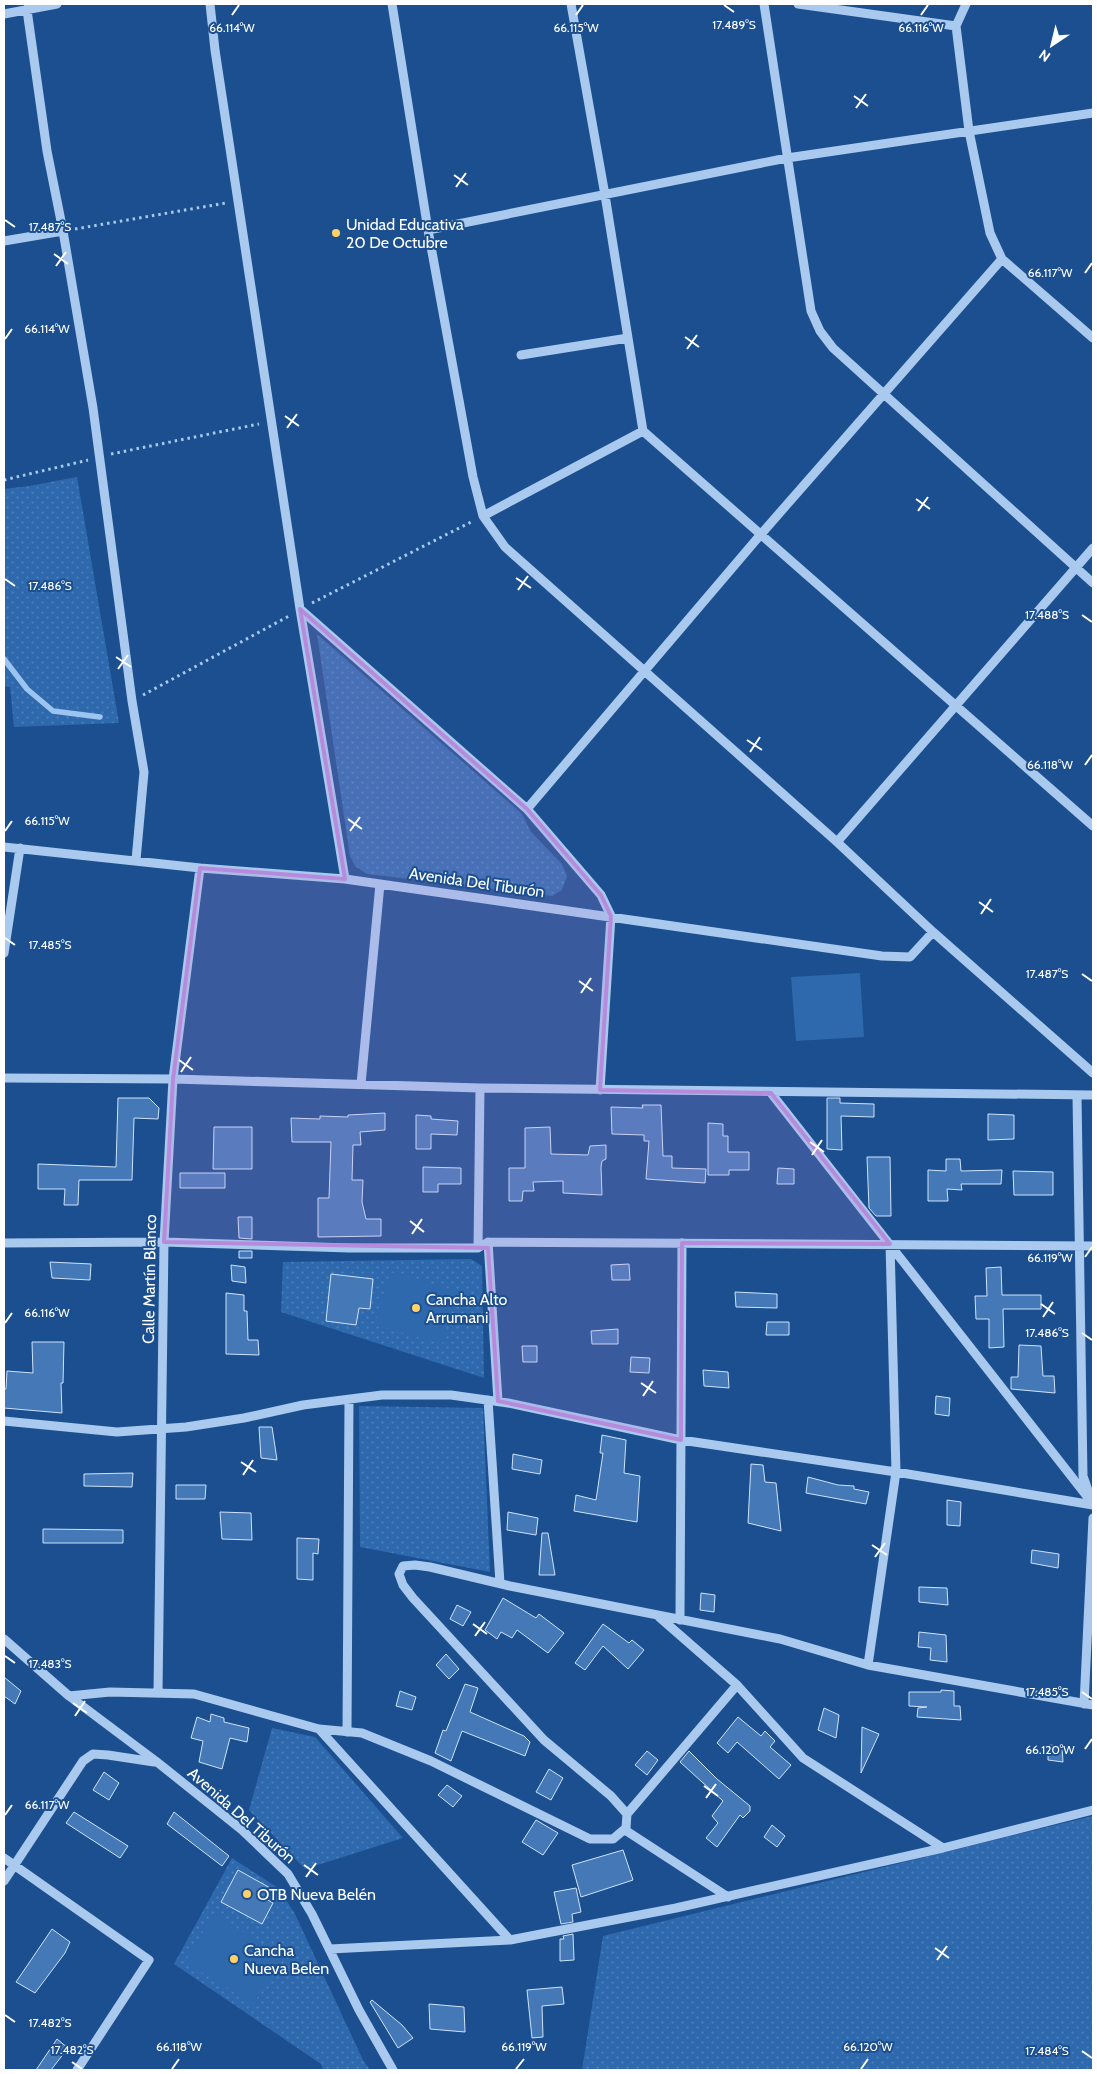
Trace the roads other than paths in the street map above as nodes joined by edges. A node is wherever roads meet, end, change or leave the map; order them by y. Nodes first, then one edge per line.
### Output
1 (57, 4) edge
2 (210, 4) edge
3 (392, 4) edge
4 (571, 4) edge
5 (764, 4) edge
6 (798, 4) edge
7 (966, 4) edge
8 (28, 7) edge
9 (4, 14) edge
10 (956, 26) junction
11 (1093, 114) edge
12 (969, 131) junction
13 (788, 158) junction
14 (605, 195) junction
15 (428, 230) junction
16 (63, 231) junction
17 (4, 241) edge
18 (1002, 259) junction
19 (628, 338) junction
20 (1093, 338) edge
21 (521, 355) dead end
22 (885, 394) junction
23 (643, 431) junction
24 (483, 516) junction
25 (762, 533) junction
26 (1093, 548) edge
27 (1076, 568) junction
28 (1093, 583) edge
29 (300, 609) junction
30 (645, 671) junction
31 (956, 706) junction
32 (527, 809) junction
33 (1093, 826) edge
34 (837, 842) junction
35 (4, 847) edge
36 (20, 848) junction
37 (136, 860) junction
38 (200, 868) junction
39 (345, 879) junction
40 (380, 884) junction
41 (611, 916) junction
42 (933, 932) junction
43 (4, 953) edge
44 (1093, 1073) edge
45 (4, 1078) edge
46 (173, 1079) junction
47 (361, 1084) junction
48 (480, 1088) junction
49 (600, 1090) junction
50 (771, 1093) junction
51 (1093, 1095) edge
52 (1077, 1096) junction
53 (164, 1242) junction
54 (488, 1242) junction
55 (682, 1243) junction
56 (4, 1244) edge
57 (890, 1244) junction
58 (1080, 1246) junction
59 (1093, 1246) edge
60 (478, 1248) junction
61 (349, 1400) junction
62 (488, 1400) junction
63 (498, 1401) junction
64 (4, 1421) edge
65 (162, 1429) junction
66 (681, 1440) junction
67 (896, 1472) junction
68 (1093, 1504) edge
69 (1093, 1518) edge
70 (500, 1583) junction
71 (658, 1616) junction
72 (680, 1620) junction
73 (4, 1640) edge
74 (868, 1665) junction
75 (737, 1685) junction
76 (158, 1692) junction
77 (69, 1696) junction
78 (1089, 1704) edge
79 (319, 1729) junction
80 (347, 1732) junction
81 (157, 1762) junction
82 (1093, 1810) edge
83 (627, 1814) junction
84 (624, 1830) junction
85 (943, 1848) junction
86 (4, 1858) edge
87 (14, 1865) junction
88 (4, 1881) edge
89 (728, 1896) junction
90 (510, 1940) junction
91 (330, 1950) junction
92 (77, 2070) edge
93 (393, 2070) edge

1 - 8 street
2 - 29 street
3 - 15 street
4 - 14 street
5 - 13 street
6 - 10 street
7 - 10 street
8 - 9 street
8 - 16 street
10 - 12 street
11 - 12 street
12 - 13 street
12 - 18 street
13 - 14 street
13 - 22 street
14 - 15 street
14 - 19 street
15 - 24 street
16 - 17 street
16 - 37 street
18 - 20 street
18 - 22 street
19 - 21 street
19 - 23 street
22 - 25 street
22 - 27 street
23 - 24 street
23 - 25 street
24 - 30 street
25 - 30 street
25 - 31 street
26 - 27 street
27 - 28 street
27 - 31 street
29 - 32 street
29 - 39 street
30 - 32 street
30 - 34 street
31 - 33 street
31 - 34 street
32 - 41 street
34 - 42 street
35 - 36 street, Avenida Del Tiburón
36 - 37 street, Avenida Del Tiburón
36 - 43 street
37 - 38 street, Avenida Del Tiburón
38 - 39 street, Avenida Del Tiburón
38 - 46 street, Calle Martín Blanco
39 - 40 street, Avenida Del Tiburón
40 - 41 street, Avenida Del Tiburón
40 - 47 street
41 - 42 street, Avenida Del Tiburón
41 - 49 street
42 - 44 street
45 - 46 street
46 - 47 street
46 - 53 street, Calle Martín Blanco
47 - 48 street
48 - 49 street
48 - 60 street
49 - 50 street
50 - 52 street
50 - 57 street
51 - 52 street
52 - 58 street
53 - 56 street
53 - 60 street
53 - 65 street, Calle Martín Blanco
54 - 55 street
54 - 60 street
54 - 63 street
55 - 57 street
55 - 66 street
57 - 58 street
57 - 67 street
57 - 68 street
58 - 59 street
58 - 68 street
61 - 62 street
61 - 65 street
61 - 80 street
62 - 63 street
62 - 70 street
63 - 66 street
64 - 65 street
65 - 76 street, Calle Martín Blanco
66 - 67 street
66 - 72 street
67 - 68 street
67 - 74 street
69 - 78 street
70 - 71 street
70 - 83 street
71 - 72 street
71 - 75 street
72 - 74 street
73 - 77 street, Avenida Del Tiburón
74 - 78 street
75 - 83 street
75 - 85 street
76 - 77 street
76 - 79 street
77 - 81 street, Avenida Del Tiburón
79 - 80 street
79 - 90 street
80 - 84 street
81 - 87 street
81 - 91 street, Avenida Del Tiburón
82 - 85 street
83 - 84 street
84 - 89 street
85 - 89 street
86 - 87 street
87 - 88 street
87 - 92 street
89 - 90 street
90 - 91 street
91 - 93 street, Avenida Del Tiburón

